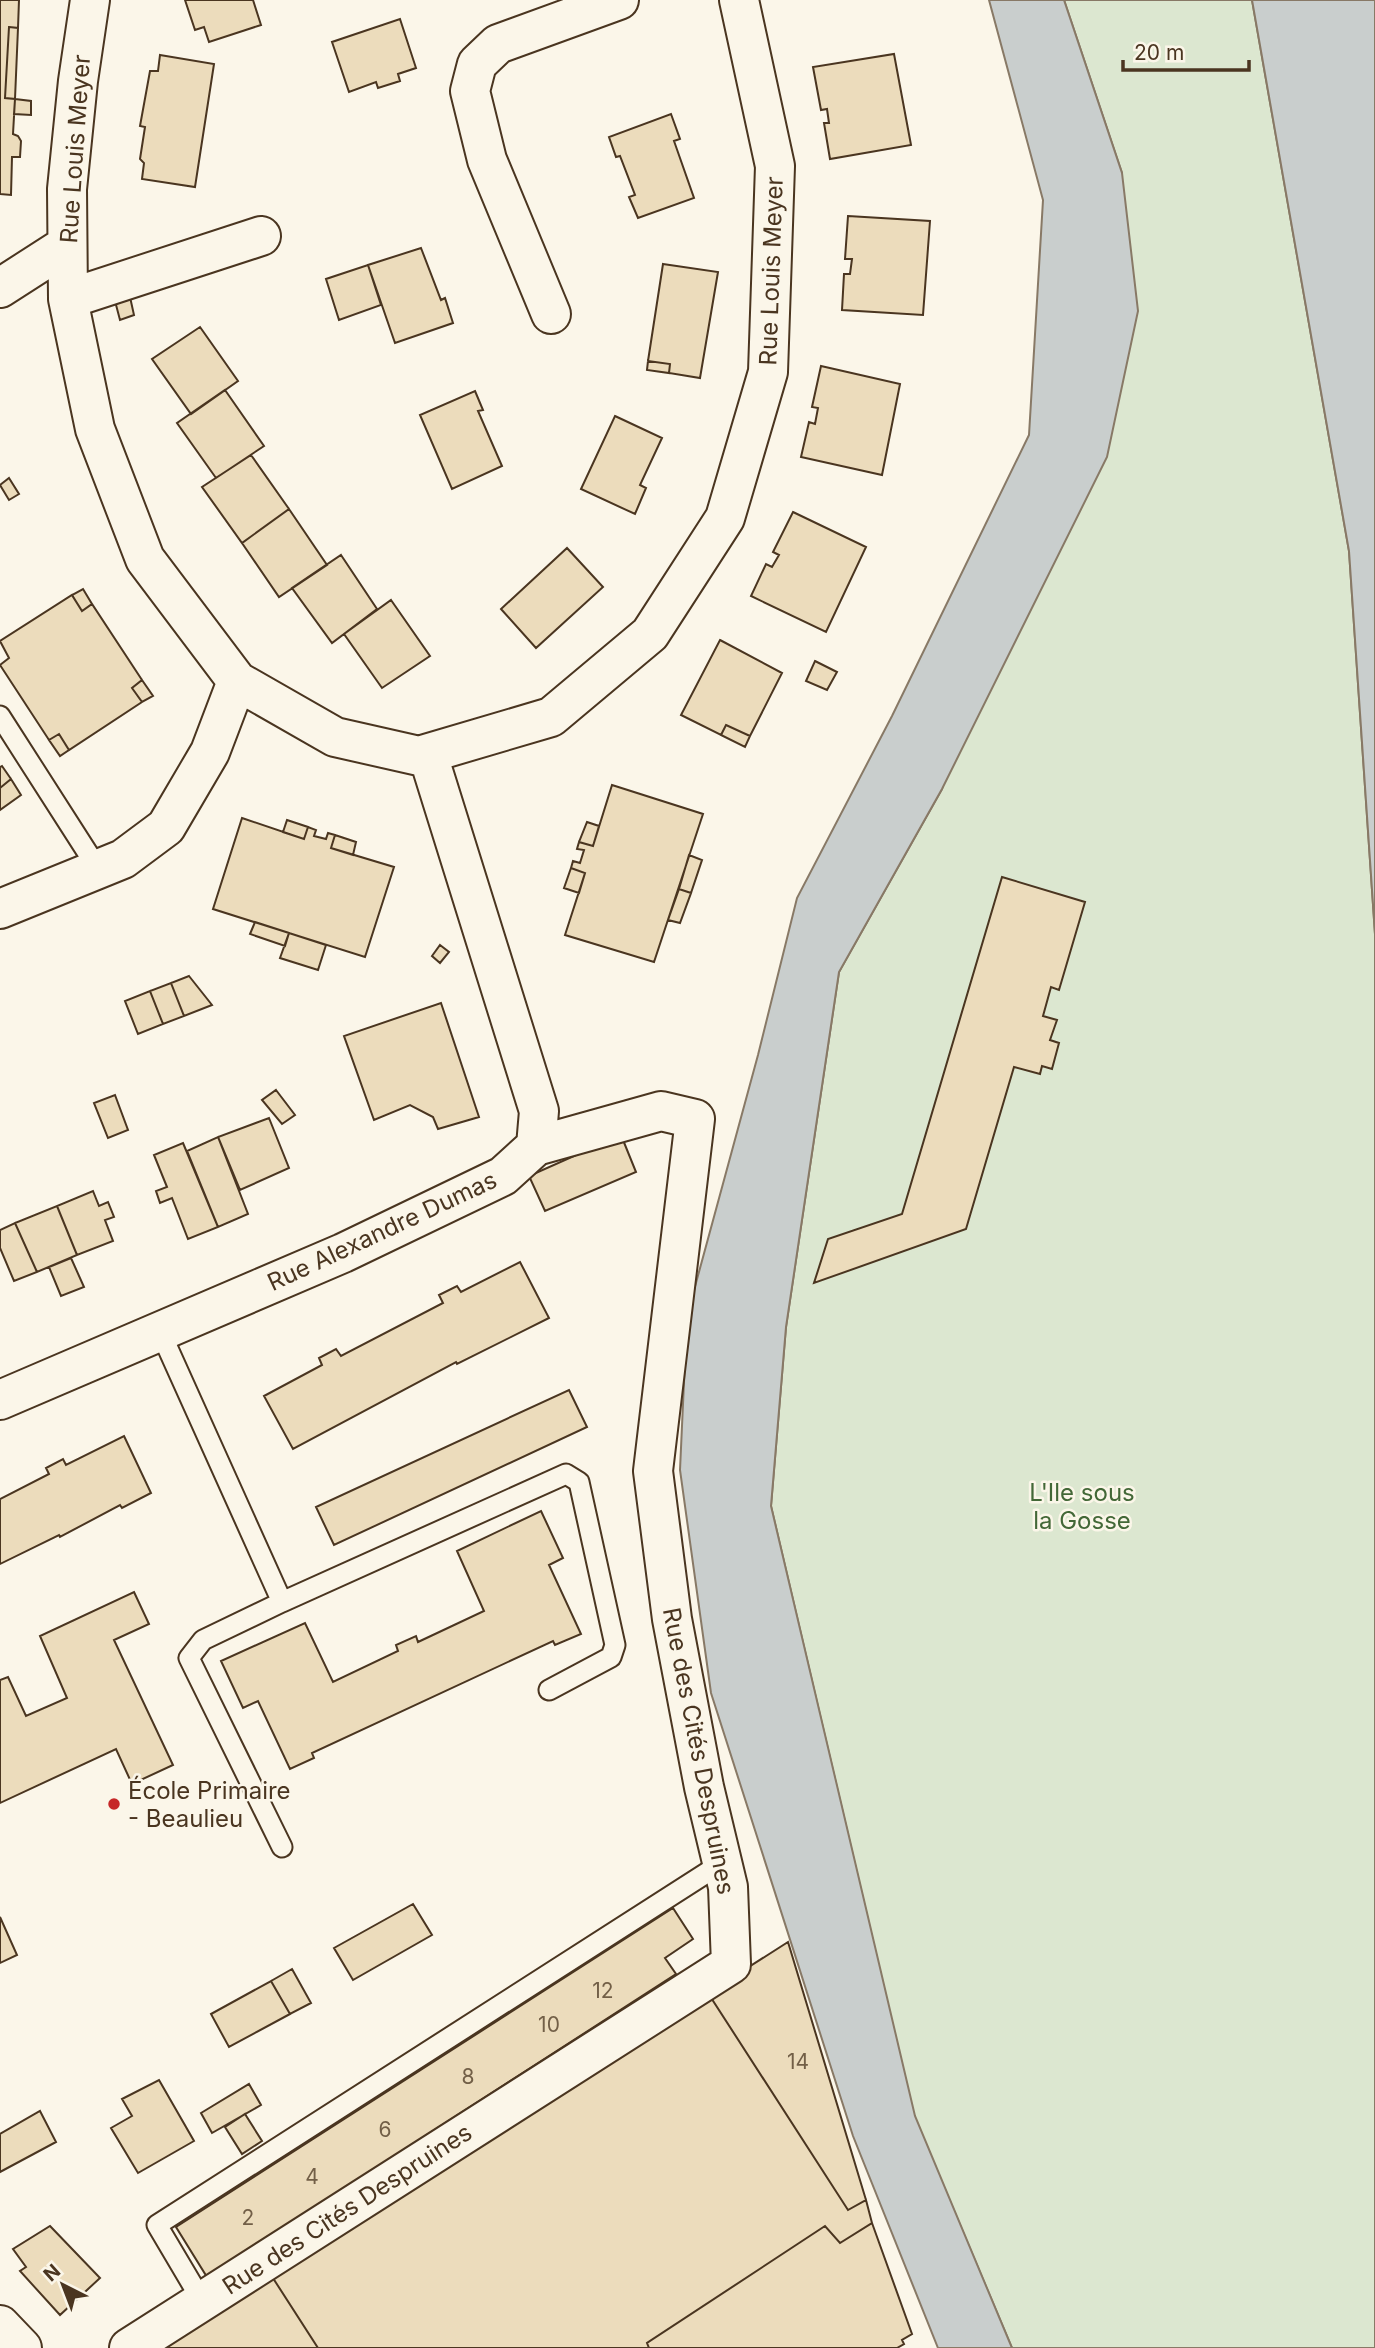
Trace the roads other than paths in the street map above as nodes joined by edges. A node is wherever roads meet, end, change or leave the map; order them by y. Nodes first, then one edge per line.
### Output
1 (90, 0) edge
2 (619, 0) edge
3 (739, 0) edge
4 (261, 236) dead end
5 (67, 245) junction
6 (0, 288) edge
7 (68, 299) junction
8 (551, 314) dead end
9 (237, 681) junction
10 (0, 716) edge
11 (428, 755) junction
12 (98, 869) junction
13 (0, 909) edge
14 (536, 1146) junction
15 (160, 1331) junction
16 (0, 1399) edge
17 (282, 1602) junction
18 (549, 1690) dead end
19 (282, 1847) dead end
20 (722, 1863) junction
21 (202, 2301) junction
22 (0, 2325) edge
23 (22, 2348) edge
24 (129, 2348) edge

1 - 5 street, Rue Louis Meyer
2 - 8 street
3 - 11 street, Rue Louis Meyer
4 - 7 street
5 - 6 street
5 - 7 street, Rue Louis Meyer
7 - 9 street, Rue Louis Meyer
9 - 11 street, Rue Louis Meyer
9 - 12 street
10 - 12 lane
11 - 14 street
12 - 13 street
14 - 15 street, Rue Alexandre Dumas
14 - 20 street, Rue des Cités Despruines
15 - 16 street, Rue Alexandre Dumas
15 - 17 lane
17 - 18 lane
17 - 19 lane
20 - 21 street, Rue des Cités Despruines
20 - 21 lane
21 - 24 street, Rue des Cités Despruines
22 - 23 street

